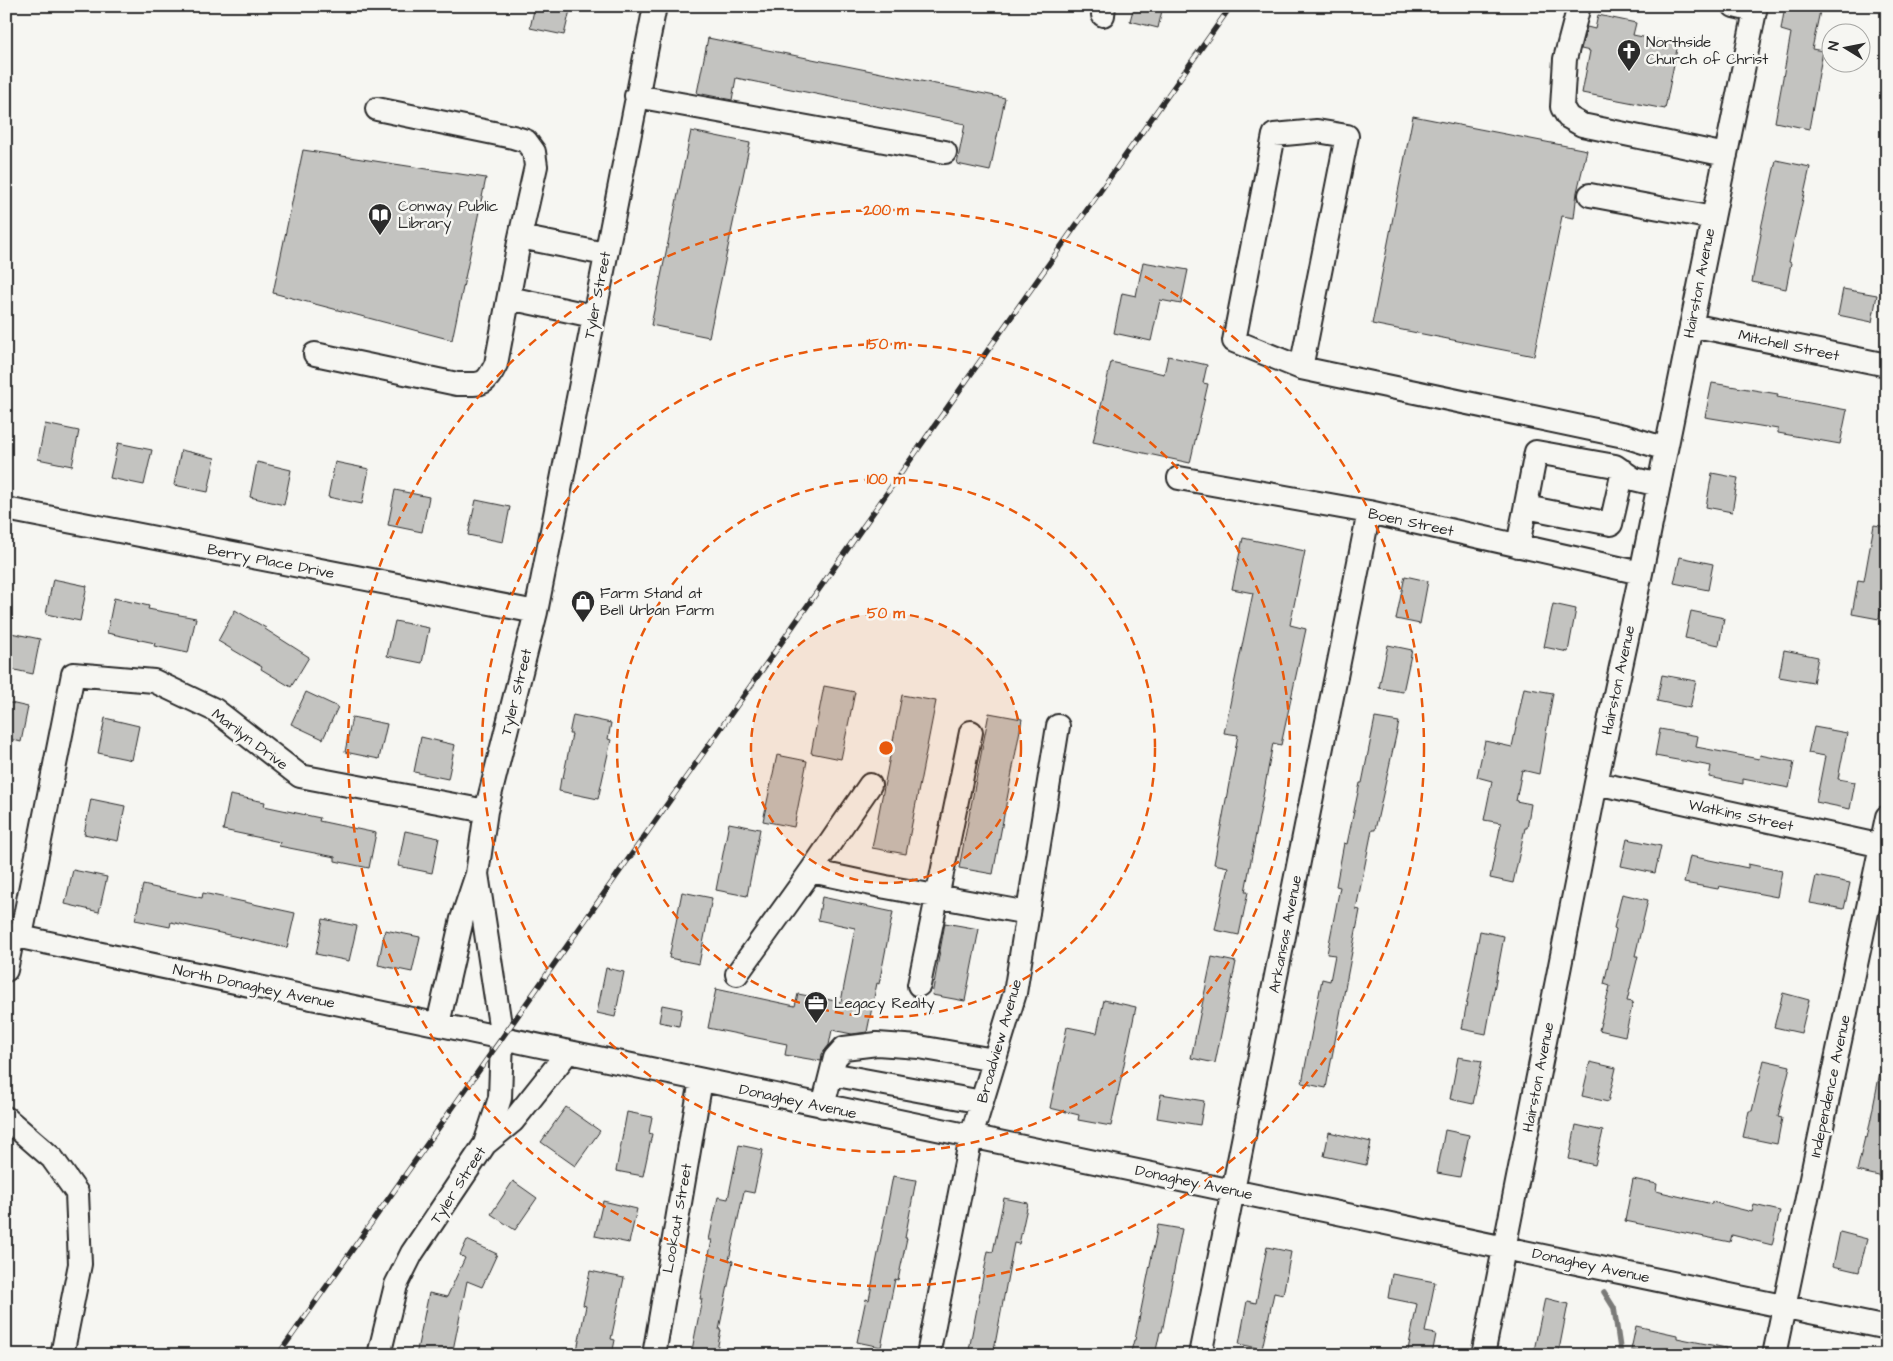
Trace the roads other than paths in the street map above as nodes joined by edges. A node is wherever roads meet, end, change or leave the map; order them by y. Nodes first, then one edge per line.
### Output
1 (655, 6) edge
2 (1579, 6) edge
3 (1748, 8) edge
4 (636, 96) junction
5 (377, 109) dead end
6 (945, 152) dead end
7 (1726, 155) junction
8 (1590, 195) dead end
9 (1713, 218) junction
10 (520, 237) junction
11 (605, 254) junction
12 (509, 298) junction
13 (593, 316) junction
14 (1691, 324) junction
15 (315, 354) dead end
16 (1887, 364) edge
17 (1301, 368) junction
18 (1666, 449) junction
19 (1623, 471) junction
20 (1179, 478) dead end
21 (1659, 485) junction
22 (1526, 506) junction
23 (6, 509) edge
24 (1370, 512) junction
25 (1518, 546) junction
26 (1641, 573) junction
27 (536, 612) junction
28 (1058, 726) dead end
29 (971, 732) dead end
30 (1596, 783) junction
31 (870, 785) dead end
32 (486, 811) junction
33 (1887, 817) edge
34 (1884, 847) edge
35 (811, 871) junction
36 (477, 874) junction
37 (937, 896) junction
38 (1028, 913) junction
39 (13, 935) edge
40 (6, 970) edge
41 (737, 974) dead end
42 (919, 985) dead end
43 (438, 1024) junction
44 (502, 1038) junction
45 (568, 1052) junction
46 (994, 1060) junction
47 (831, 1074) junction
48 (701, 1080) junction
49 (982, 1102) junction
50 (823, 1106) junction
51 (6, 1118) edge
52 (971, 1137) junction
53 (485, 1144) junction
54 (1234, 1190) junction
55 (1504, 1248) junction
56 (1784, 1305) junction
57 (1887, 1328) edge
58 (62, 1355) edge
59 (380, 1355) edge
60 (654, 1355) edge
61 (928, 1355) edge
62 (1200, 1355) edge
63 (1483, 1355) edge
64 (1774, 1355) edge

1 - 4 street, Tyler Street
2 - 7 street
3 - 7 street, Hairston Avenue
4 - 6 street
4 - 11 street, Tyler Street
5 - 10 street
7 - 9 street, Hairston Avenue
8 - 9 street
9 - 14 street, Hairston Avenue
10 - 11 street
10 - 12 street
11 - 13 street, Tyler Street
12 - 13 street
12 - 15 street
13 - 27 street, Tyler Street
14 - 16 street, Mitchell Street
14 - 18 street, Hairston Avenue
17 - 17 street
17 - 18 street
18 - 21 street, Hairston Avenue
19 - 21 street
19 - 22 street
19 - 22 street
20 - 24 street, Boen Street
21 - 26 street, Hairston Avenue
22 - 25 street
23 - 27 street, Berry Place Drive
24 - 25 street, Boen Street
24 - 54 street, Arkansas Avenue
25 - 26 street, Boen Street
26 - 30 street, Hairston Avenue
27 - 32 street, Tyler Street
28 - 38 street, Broadview Avenue
29 - 37 street
30 - 34 street, Watkins Street
30 - 55 street, Hairston Avenue
31 - 35 street
32 - 36 street, Tyler Street
32 - 39 street, Marilyn Drive
33 - 34 street, Independence Avenue
34 - 56 street, Independence Avenue
35 - 37 street
35 - 41 street
36 - 43 street
36 - 44 street, Tyler Street
37 - 38 street
37 - 42 street
38 - 46 street, Broadview Avenue
39 - 40 street
39 - 43 street, North Donaghey Avenue
43 - 44 street, North Donaghey Avenue
44 - 45 street, Donaghey Avenue
44 - 53 street, Tyler Street
45 - 48 street, Donaghey Avenue
45 - 53 street
46 - 47 street
46 - 49 street, Broadview Avenue
47 - 49 street
47 - 50 street
48 - 50 street, Donaghey Avenue
48 - 60 street, Lookout Street
49 - 52 street, Broadview Avenue
50 - 52 street, Donaghey Avenue
51 - 58 street
52 - 54 street, Donaghey Avenue
52 - 61 street, Broadview Avenue
53 - 59 street, Tyler Street
54 - 55 street, Donaghey Avenue
54 - 62 street, Arkansas Avenue
55 - 56 street, Donaghey Avenue
55 - 63 street, Hairston Avenue
56 - 57 street, Donaghey Avenue
56 - 64 street, Independence Avenue

